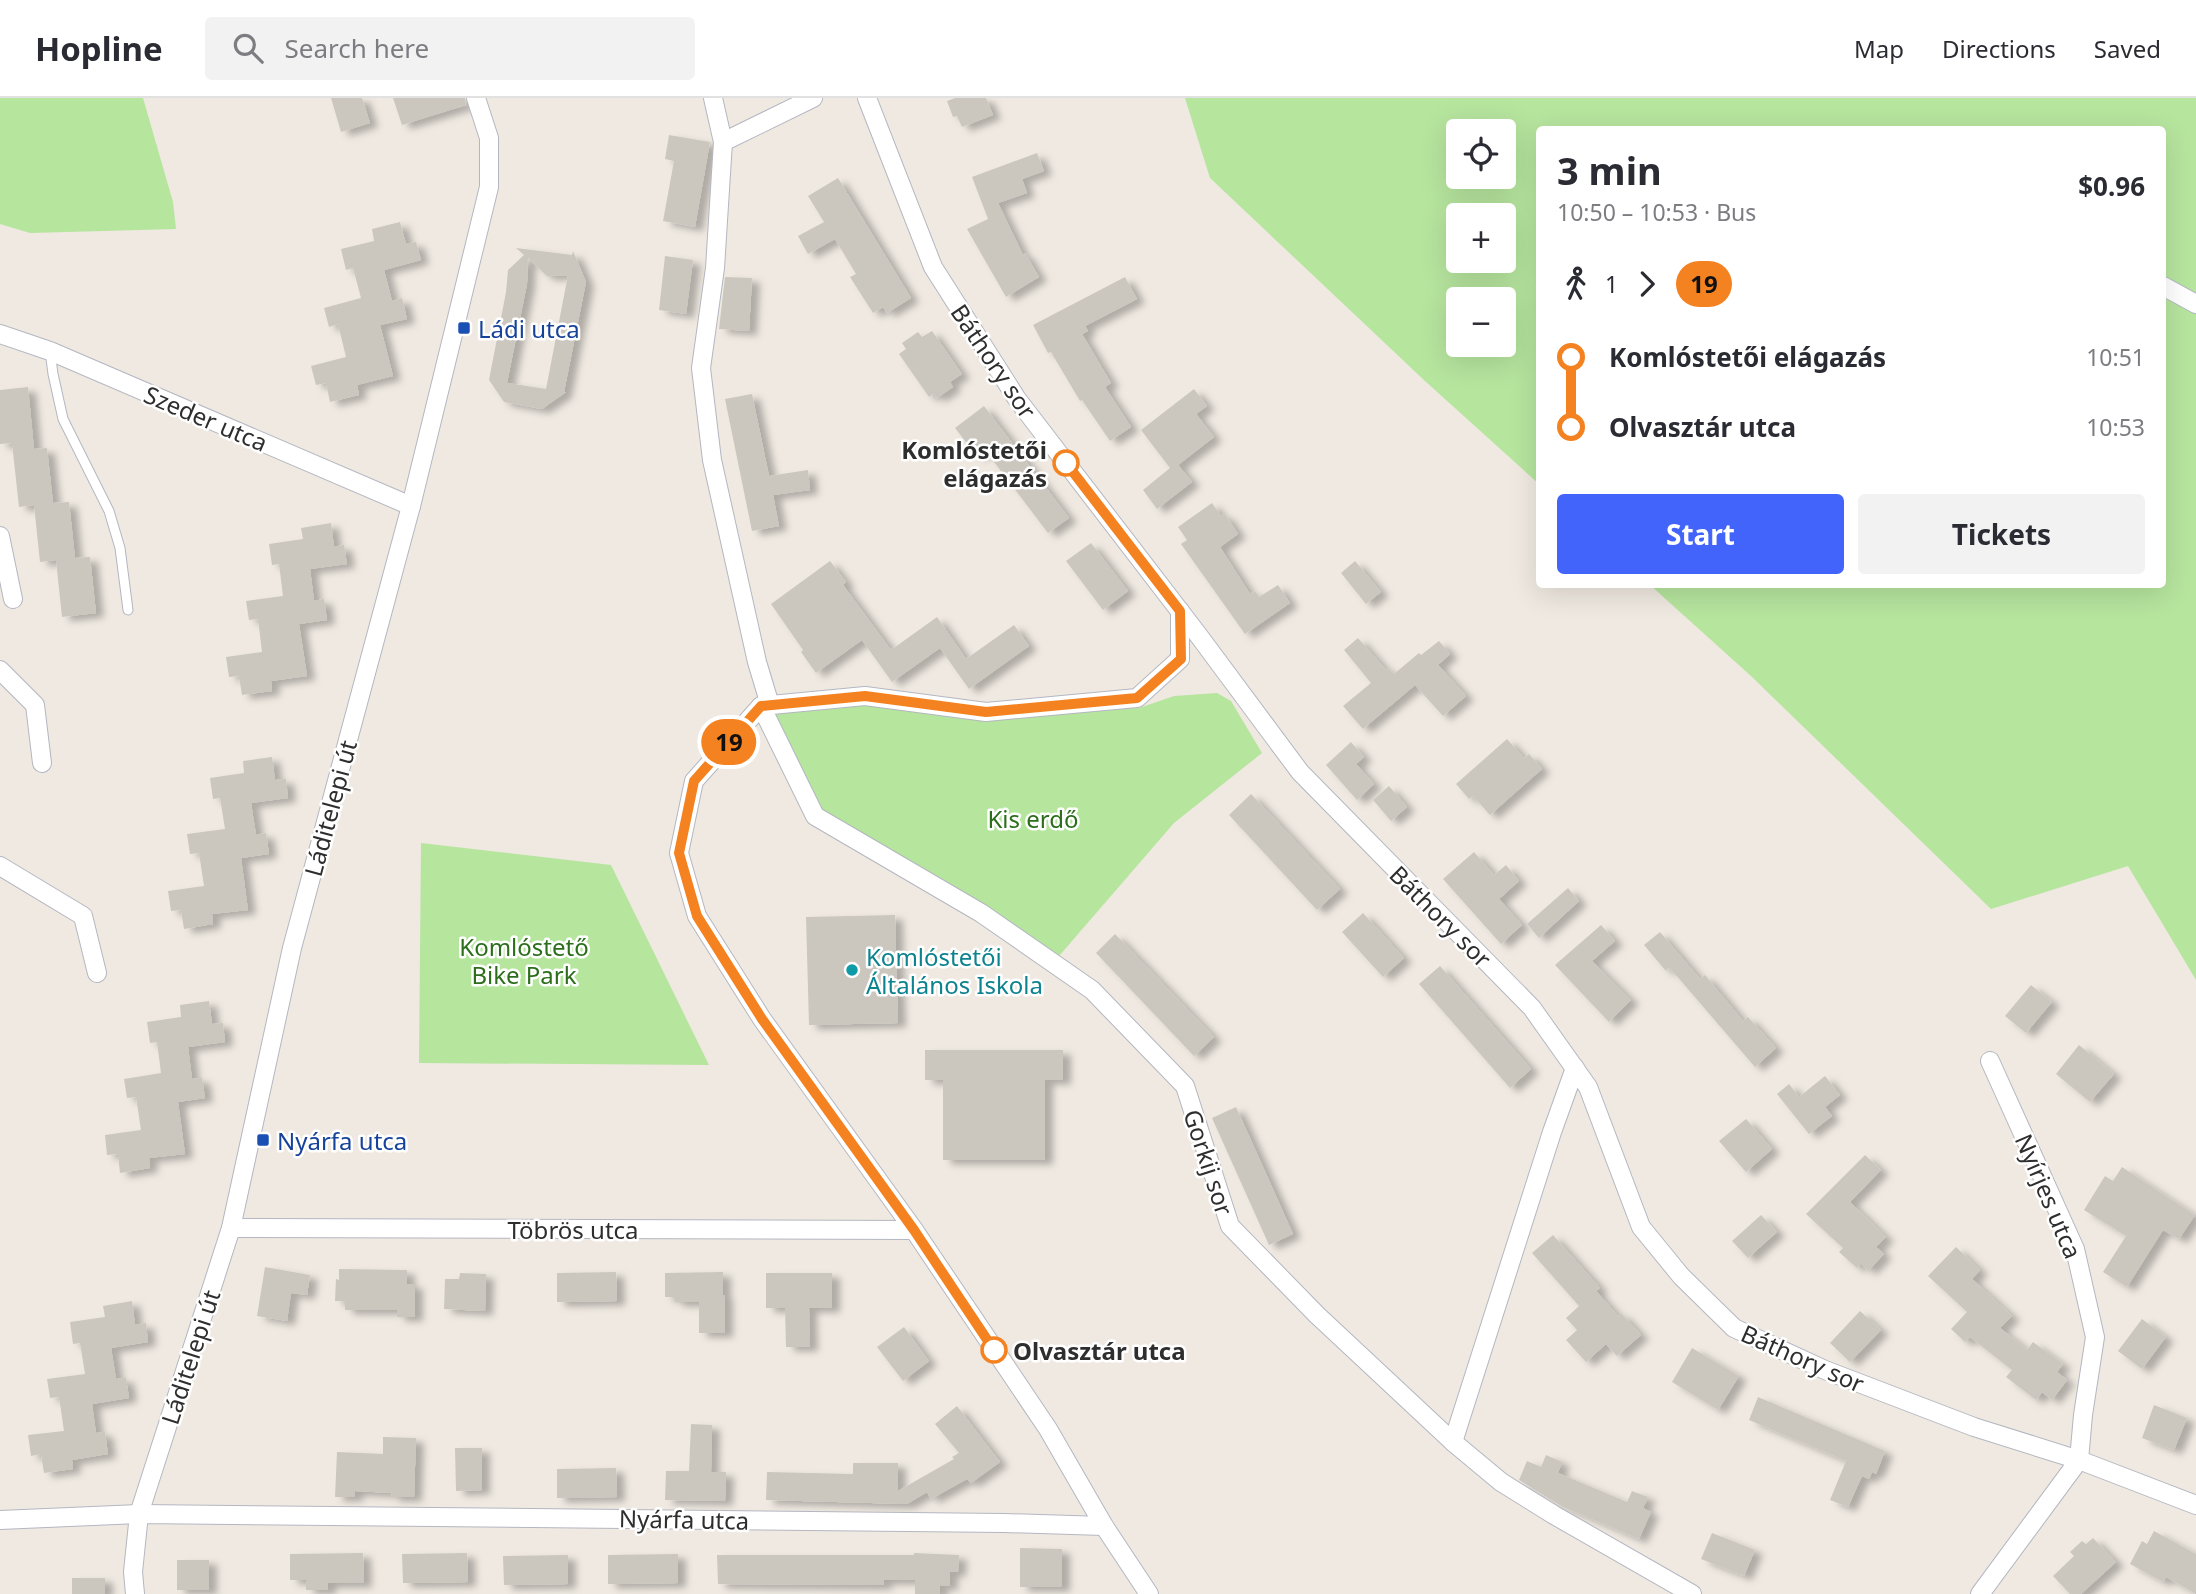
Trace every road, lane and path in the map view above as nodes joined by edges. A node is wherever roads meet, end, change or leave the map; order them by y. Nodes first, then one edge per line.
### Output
1 (476, 98) edge
2 (713, 98) edge
3 (813, 98) edge
4 (867, 98) edge
5 (723, 142) junction
6 (2166, 288) edge
7 (2196, 304) edge
8 (0, 334) edge
9 (50, 351) junction
10 (411, 506) junction
11 (0, 536) edge
12 (13, 599) dead end
13 (128, 610) dead end
14 (1180, 611) junction
15 (0, 670) edge
16 (765, 706) junction
17 (42, 763) dead end
18 (0, 866) edge
19 (97, 973) dead end
20 (1990, 1061) dead end
21 (1575, 1068) junction
22 (231, 1228) junction
23 (914, 1230) junction
24 (1453, 1442) junction
25 (2080, 1460) junction
26 (2196, 1505) edge
27 (139, 1514) junction
28 (0, 1520) edge
29 (1104, 1526) junction
30 (135, 1594) edge
31 (1149, 1594) edge
32 (1692, 1594) edge
33 (1980, 1594) edge

1 - 10 street, Láditelepi út
2 - 5 street, Gorkij sor
3 - 5 street
4 - 14 street, Báthory sor
5 - 16 street, Gorkij sor
6 - 7 street
8 - 9 street, Szeder utca
9 - 10 street, Szeder utca
9 - 13 lane
10 - 22 street, Láditelepi út
11 - 12 street
14 - 16 street
14 - 21 street, Báthory sor
15 - 17 street
16 - 23 street
16 - 24 street, Gorkij sor
18 - 19 street
20 - 25 street, Nyírjes utca
21 - 24 street
21 - 25 street, Báthory sor
22 - 23 street, Töbrös utca
22 - 27 street, Láditelepi út
23 - 29 street
24 - 32 street, Gorkij sor
25 - 26 street, Báthory sor
25 - 33 street
27 - 28 street
27 - 29 street, Nyárfa utca
27 - 30 street, Láditelepi út
29 - 31 street

